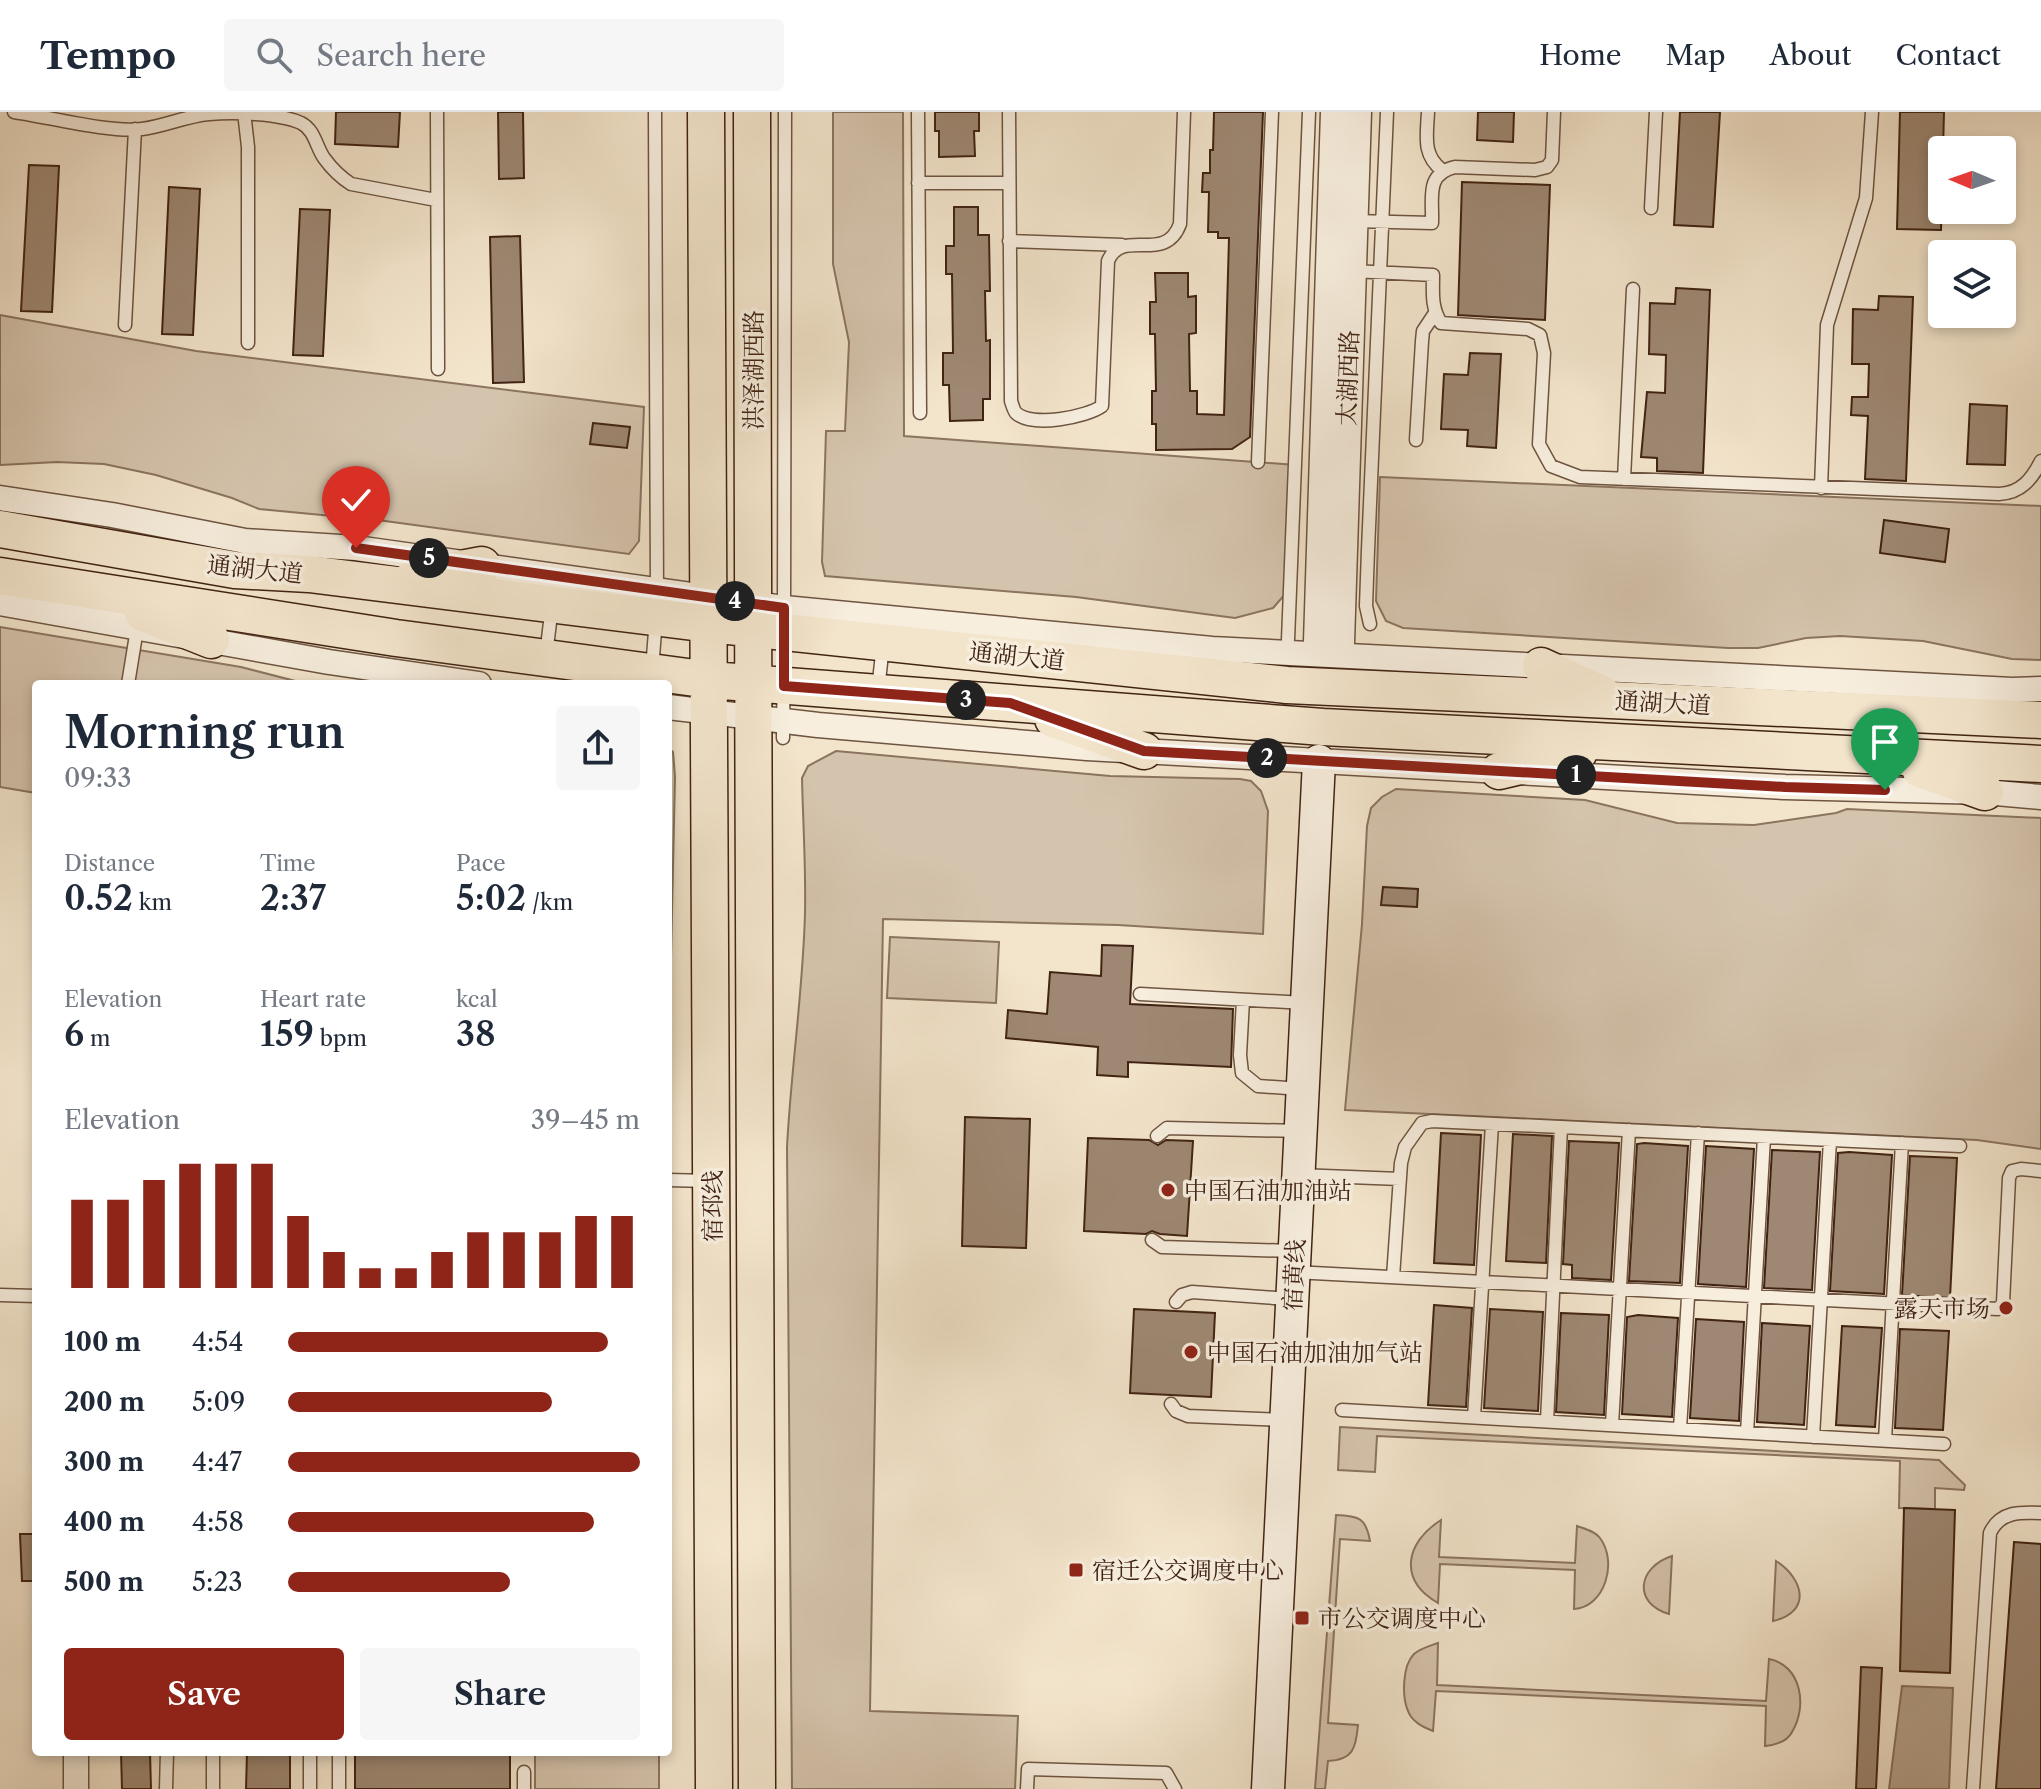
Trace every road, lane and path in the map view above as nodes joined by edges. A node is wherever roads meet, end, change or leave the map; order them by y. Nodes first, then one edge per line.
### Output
1 (14, 112) edge
2 (437, 112) edge
3 (655, 112) edge
4 (706, 112) edge
5 (752, 112) edge
6 (785, 112) edge
7 (918, 112) edge
8 (1009, 112) edge
9 (1184, 112) edge
10 (1272, 112) edge
11 (1309, 112) edge
12 (1335, 112) edge
13 (1357, 112) edge
14 (1387, 112) edge
15 (1428, 112) edge
16 (1554, 112) edge
17 (1656, 112) edge
18 (1872, 112) edge
19 (244, 113) edge
20 (135, 129) junction
21 (1442, 170) junction
22 (918, 183) junction
23 (1009, 183) junction
24 (436, 200) junction
25 (1651, 208) dead end
26 (1353, 221) junction
27 (1383, 221) junction
28 (1009, 241) junction
29 (1124, 245) junction
30 (1352, 271) junction
31 (1381, 272) junction
32 (1633, 289) dead end
33 (1435, 313) junction
34 (125, 325) dead end
35 (248, 343) dead end
36 (438, 369) dead end
37 (920, 413) dead end
38 (1416, 440) dead end
39 (2041, 461) edge
40 (1258, 462) dead end
41 (1624, 479) junction
42 (1821, 488) junction
43 (0, 498) edge
44 (0, 529) edge
45 (482, 565) junction
46 (0, 576) edge
47 (385, 584) junction
48 (86, 590) junction
49 (0, 603) edge
50 (656, 603) junction
51 (552, 604) junction
52 (709, 610) junction
53 (769, 618) junction
54 (1370, 624) dead end
55 (136, 635) dead end
56 (211, 640) junction
57 (1288, 640) dead end
58 (883, 642) junction
59 (545, 659) junction
60 (1541, 666) junction
61 (652, 679) edge
62 (129, 680) edge
63 (452, 680) edge
64 (672, 685) edge
65 (2041, 689) edge
66 (878, 693) junction
67 (710, 696) junction
68 (1618, 701) junction
69 (1010, 703) junction
70 (672, 706) edge
71 (772, 709) junction
72 (2041, 720) edge
73 (1620, 742) junction
74 (1321, 744) junction
75 (1144, 751) junction
76 (1880, 755) junction
77 (2041, 764) edge
78 (1499, 771) junction
79 (1985, 792) junction
80 (2041, 797) edge
81 (1140, 994) dead end
82 (1243, 1000) junction
83 (1308, 1004) junction
84 (1304, 1089) junction
85 (1492, 1124) junction
86 (1561, 1127) junction
87 (1629, 1130) junction
88 (1302, 1131) junction
89 (1698, 1133) junction
90 (1157, 1136) dead end
91 (1764, 1137) junction
92 (1830, 1140) junction
93 (1902, 1143) junction
94 (1960, 1146) dead end
95 (2041, 1171) edge
96 (1299, 1175) junction
97 (1400, 1179) junction
98 (672, 1180) edge
99 (712, 1181) junction
100 (1152, 1240) dead end
101 (1294, 1274) junction
102 (1393, 1277) junction
103 (1482, 1282) junction
104 (1553, 1286) junction
105 (1620, 1289) junction
106 (1688, 1293) junction
107 (0, 1295) edge
108 (32, 1296) edge
109 (1755, 1296) junction
110 (1821, 1300) junction
111 (1176, 1302) dead end
112 (1893, 1304) junction
113 (1171, 1404) dead end
114 (1342, 1410) dead end
115 (1474, 1417) junction
116 (1287, 1420) junction
117 (1547, 1421) junction
118 (1612, 1425) junction
119 (1680, 1429) junction
120 (1747, 1433) junction
121 (1813, 1437) junction
122 (1885, 1440) junction
123 (1944, 1444) dead end
124 (2041, 1513) edge
125 (76, 1756) edge
126 (167, 1756) edge
127 (213, 1756) edge
128 (310, 1756) edge
129 (339, 1756) edge
130 (524, 1772) dead end
131 (76, 1789) edge
132 (166, 1789) edge
133 (213, 1789) edge
134 (310, 1789) edge
135 (339, 1789) edge
136 (524, 1789) edge
137 (714, 1789) edge
138 (757, 1789) edge
139 (1027, 1789) edge
140 (1175, 1789) edge
141 (1268, 1789) edge
142 (1973, 1789) edge

1 - 20 lane
2 - 24 lane
3 - 50 lane
4 - 52 main road, 洪泽湖西路
5 - 53 main road, 洪泽湖西路
6 - 53 lane
7 - 22 lane
8 - 23 lane
9 - 29 lane
10 - 40 lane
11 - 57 lane
12 - 30 street, 太湖西路
13 - 26 street, 太湖西路
14 - 27 lane
15 - 21 lane
16 - 21 lane
17 - 25 lane
18 - 42 lane
19 - 20 lane
19 - 24 lane
19 - 35 lane
20 - 34 lane
21 - 27 lane
22 - 23 lane
22 - 37 lane
23 - 28 lane
24 - 36 lane
26 - 27 lane
26 - 30 street, 太湖西路
27 - 31 lane
28 - 29 lane
28 - 29 lane
30 - 31 lane
31 - 33 lane
31 - 54 lane
32 - 41 lane
33 - 38 lane
33 - 41 lane
39 - 42 lane
41 - 42 lane
43 - 45 street
44 - 47 main road, 通湖大道
45 - 47 main road
45 - 50 street
46 - 48 main road, 通湖大道
47 - 51 main road, 通湖大道
48 - 56 main road
48 - 59 main road, 通湖大道
49 - 56 street
50 - 51 main road, 通湖大道
50 - 52 main road, 通湖大道
50 - 61 lane
51 - 59 lane
52 - 53 main road, 通湖大道
52 - 67 main road, 宿邳线
53 - 58 main road, 通湖大道
53 - 60 street
53 - 71 main road, 宿邳线
55 - 62 lane
56 - 63 street
58 - 66 lane
58 - 68 main road, 通湖大道
59 - 61 main road, 通湖大道
60 - 65 street
60 - 68 main road
64 - 67 main road, 通湖大道
66 - 69 main road, 通湖大道
66 - 71 main road, 通湖大道
67 - 70 street
67 - 71 main road, 通湖大道
67 - 99 main road, 宿邳线
68 - 72 main road, 通湖大道
69 - 74 main road, 通湖大道
69 - 75 main road
71 - 75 street
71 - 138 main road, 宿邳线
73 - 74 main road, 通湖大道
73 - 76 main road, 通湖大道
73 - 78 main road
74 - 75 street
74 - 78 street
74 - 83 main road, 宿黄线
76 - 77 main road, 通湖大道
76 - 79 main road
78 - 79 street
79 - 80 street
81 - 82 lane
82 - 83 lane
82 - 84 lane
83 - 84 main road, 宿黄线
84 - 88 main road, 宿黄线
85 - 86 lane
85 - 97 lane
85 - 103 lane
86 - 87 lane
86 - 104 lane
87 - 89 lane
87 - 105 lane
88 - 90 lane
88 - 96 main road, 宿黄线
89 - 91 lane
89 - 106 lane
91 - 92 lane
91 - 109 lane
92 - 93 lane
92 - 110 lane
93 - 94 lane
93 - 112 lane
95 - 112 lane
96 - 97 lane
96 - 101 main road, 宿黄线
97 - 102 lane
98 - 99 lane
99 - 137 main road, 宿邳线
100 - 101 lane
101 - 102 lane
101 - 111 lane
101 - 116 main road, 宿黄线
102 - 103 lane
103 - 104 lane
103 - 115 lane
104 - 105 lane
104 - 117 lane
105 - 106 lane
105 - 118 lane
106 - 109 lane
106 - 119 lane
107 - 108 lane
109 - 110 lane
109 - 120 lane
110 - 112 lane
110 - 121 lane
112 - 122 lane
113 - 116 lane
114 - 115 lane
115 - 117 lane
116 - 141 main road, 宿黄线
117 - 118 lane
118 - 119 lane
119 - 120 lane
120 - 121 lane
121 - 122 lane
122 - 123 lane
124 - 142 lane
125 - 131 street
126 - 132 lane
127 - 133 lane
128 - 134 lane
129 - 135 lane
130 - 136 lane
139 - 140 lane

